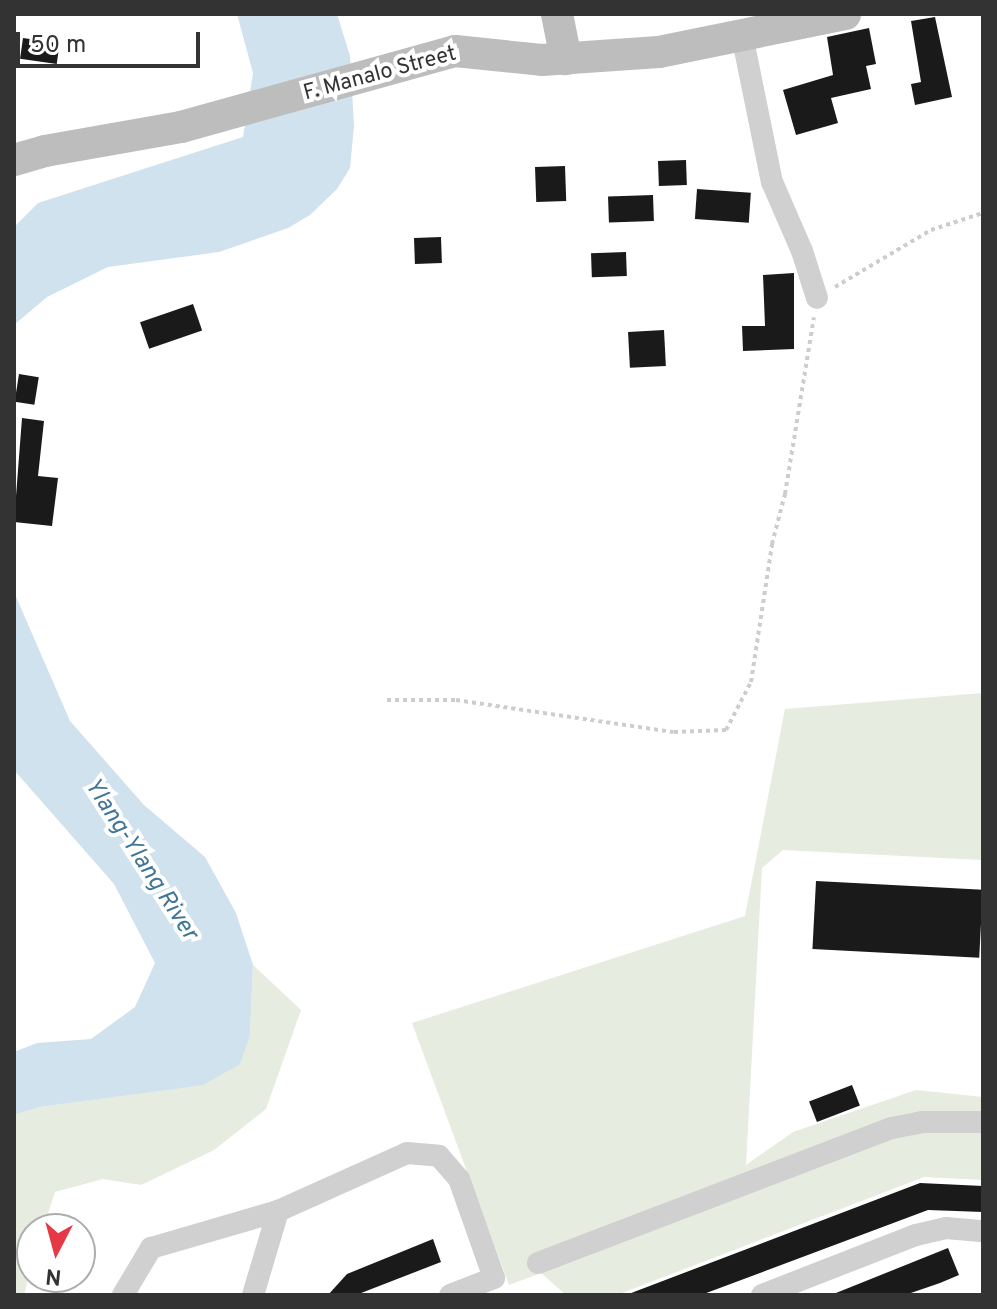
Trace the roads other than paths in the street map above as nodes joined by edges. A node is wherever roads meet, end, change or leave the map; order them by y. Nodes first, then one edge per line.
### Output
1 (557, 14) edge
2 (845, 14) edge
3 (742, 35) junction
4 (566, 59) junction
5 (14, 160) edge
6 (817, 298) road end
7 (983, 1122) edge
8 (278, 1211) junction
9 (983, 1231) edge
10 (538, 1263) dead end
11 (123, 1295) edge
12 (253, 1295) edge
13 (450, 1295) edge
14 (762, 1295) edge

1 - 4 street
2 - 3 street, F. Manalo Street
3 - 4 street, F. Manalo Street
3 - 6 street
4 - 5 street, F. Manalo Street
7 - 10 street
8 - 11 street
8 - 12 street
8 - 13 street
9 - 14 street

